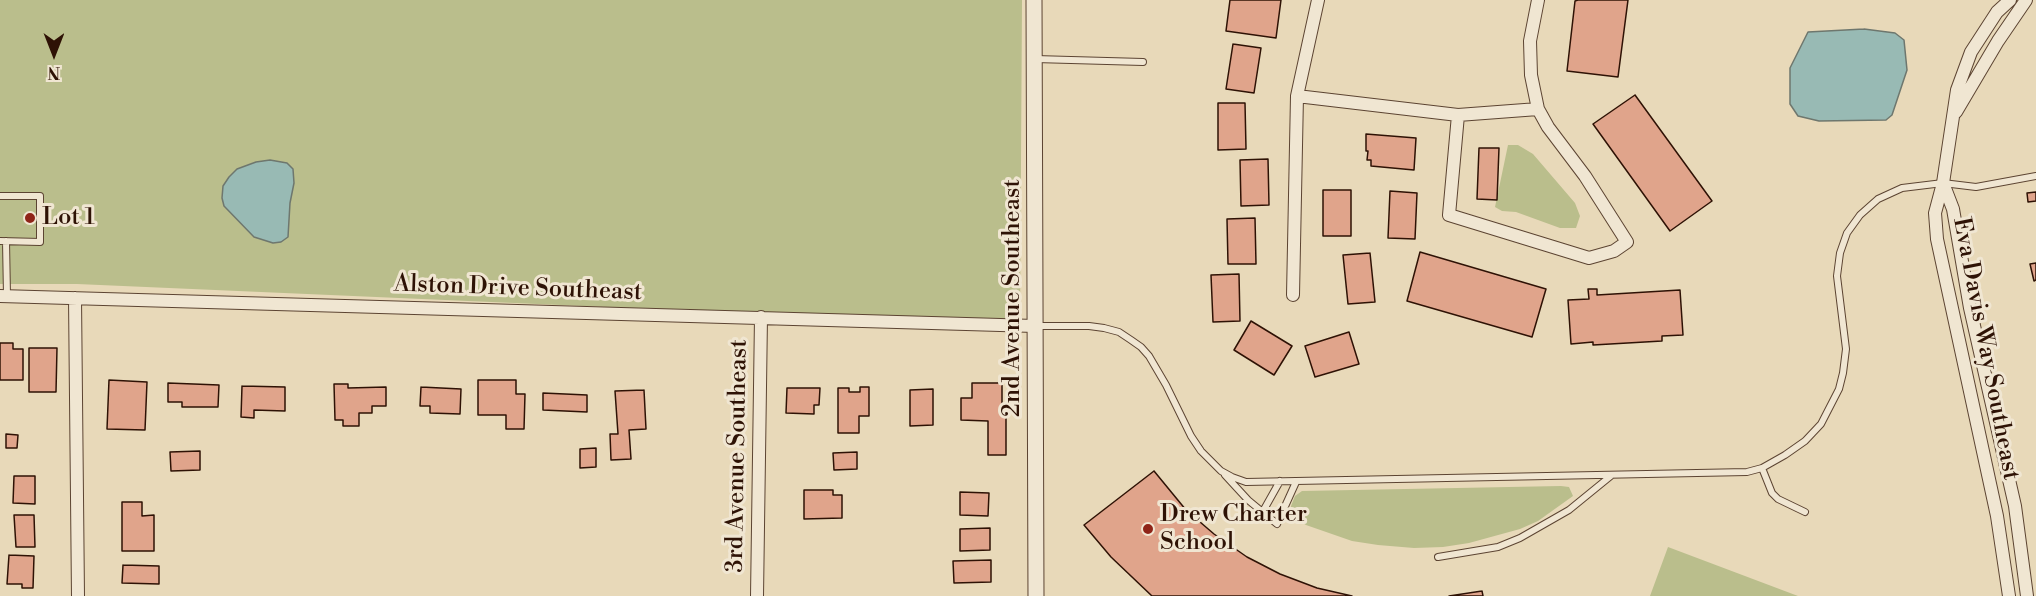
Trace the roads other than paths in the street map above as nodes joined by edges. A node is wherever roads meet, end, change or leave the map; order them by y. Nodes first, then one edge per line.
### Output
1 (1034, 0) edge
2 (1318, 0) edge
3 (1538, 0) edge
4 (2010, 0) edge
5 (2026, 0) edge
6 (1034, 59) junction
7 (1143, 62) dead end
8 (1297, 96) junction
9 (1538, 109) junction
10 (1458, 115) junction
11 (1954, 115) junction
12 (2036, 176) edge
13 (1943, 183) junction
14 (0, 196) edge
15 (3, 241) edge
16 (1293, 295) dead end
17 (4, 296) edge
18 (75, 298) junction
19 (761, 317) junction
20 (1035, 326) junction
21 (1762, 468) junction
22 (1221, 471) junction
23 (1612, 475) junction
24 (1280, 481) junction
25 (1296, 482) junction
26 (1805, 512) dead end
27 (1262, 513) junction
28 (1438, 557) dead end
29 (78, 596) edge
30 (757, 596) edge
31 (1036, 596) edge
32 (2009, 596) edge
33 (2027, 596) edge

1 - 6 street, 2nd Avenue Southeast
2 - 8 street
3 - 9 street
4 - 11 street, Eva Davis Way Southeast
5 - 11 street, Eva Davis Way Southeast
6 - 7 lane
6 - 20 street, 2nd Avenue Southeast
8 - 10 street
8 - 16 street
9 - 10 street
9 - 10 street
11 - 13 street, Eva Davis Way Southeast
12 - 13 lane
13 - 21 lane
13 - 32 street, Eva Davis Way Southeast
13 - 33 street, Eva Davis Way Southeast
14 - 15 lane
15 - 17 lane
17 - 18 street, Alston Drive Southeast
18 - 19 street, Alston Drive Southeast
18 - 29 street
19 - 20 street, Alston Drive Southeast
19 - 30 street, 3rd Avenue Southeast
20 - 22 lane
20 - 31 street, 2nd Avenue Southeast
21 - 23 lane
21 - 26 lane
22 - 24 lane
22 - 27 lane
23 - 25 lane
23 - 28 lane
24 - 25 lane
24 - 27 lane
25 - 27 lane

